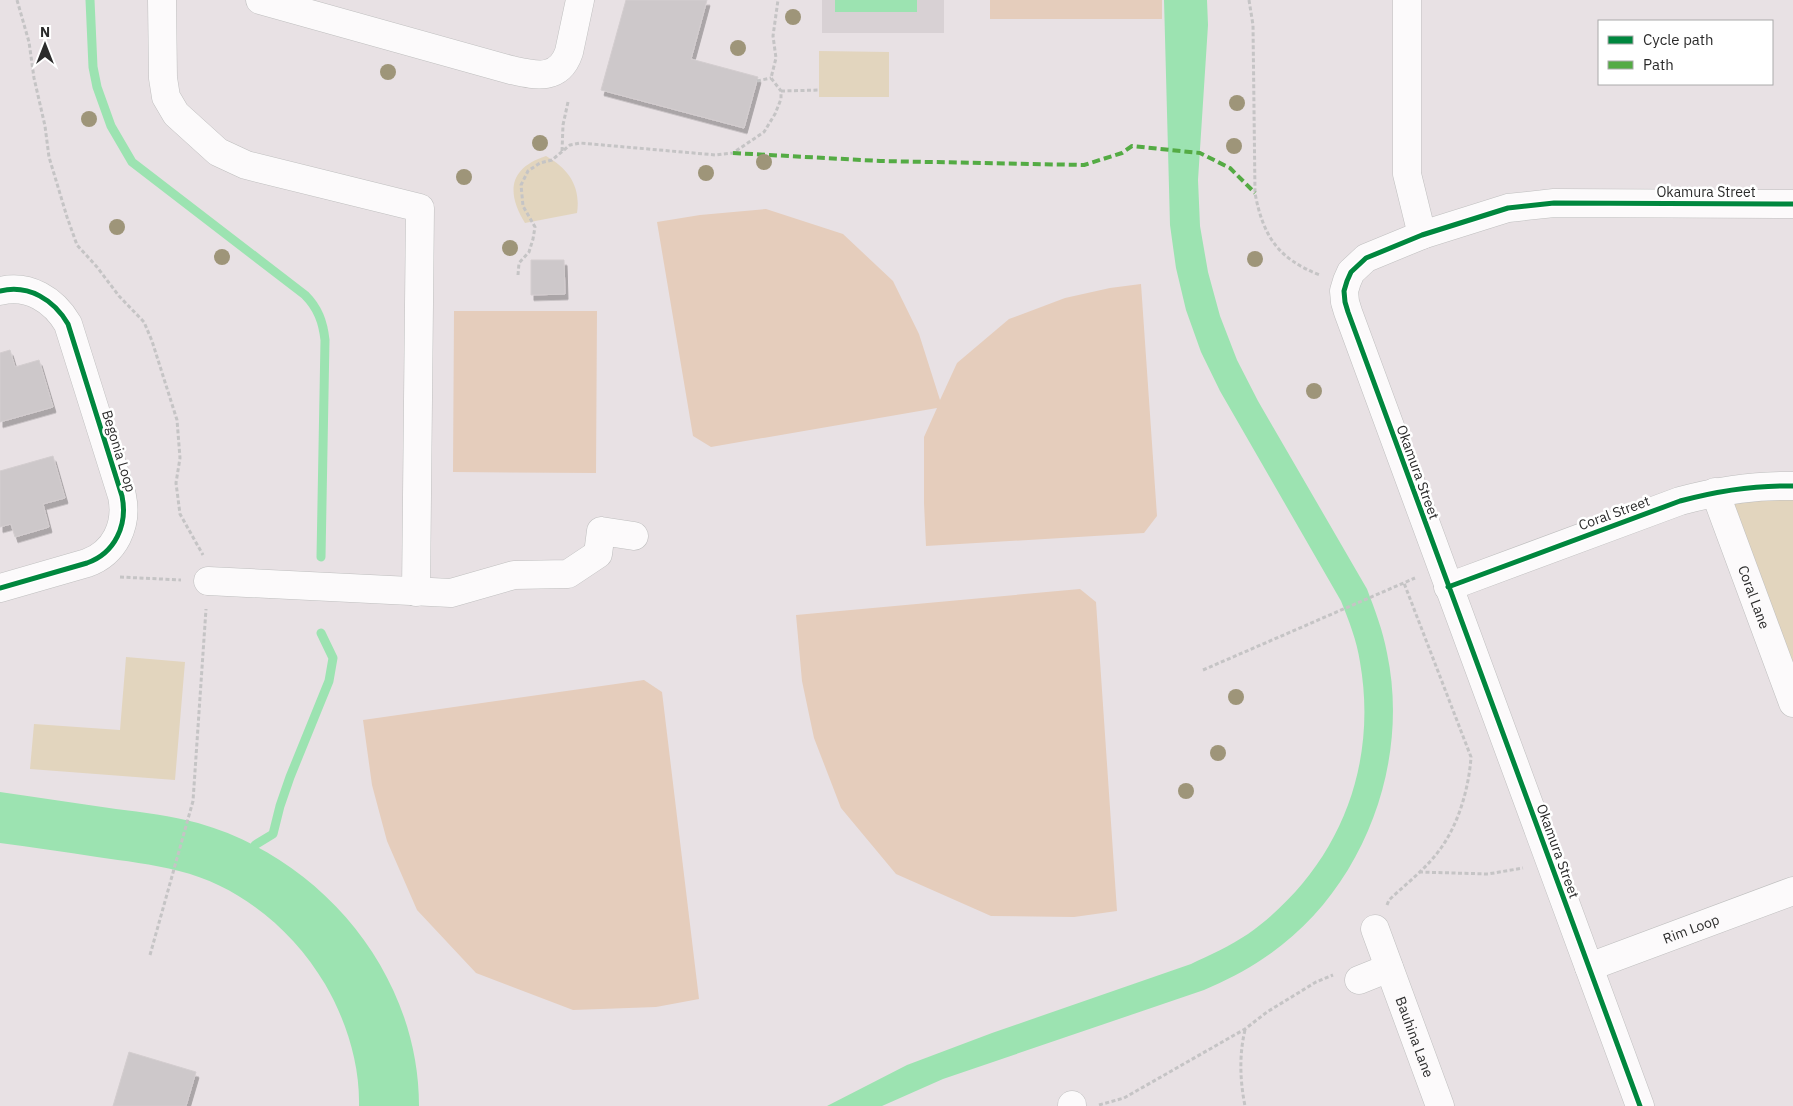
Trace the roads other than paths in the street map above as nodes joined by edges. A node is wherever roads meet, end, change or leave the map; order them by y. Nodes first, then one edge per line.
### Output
1 (162, 0) edge
2 (260, 0) edge
3 (580, 0) edge
4 (1407, 0) edge
5 (1793, 204) edge
6 (1422, 235) junction
7 (0, 291) edge
8 (1793, 486) edge
9 (1715, 492) junction
10 (634, 536) dead end
11 (208, 581) road end
12 (1448, 587) junction
13 (0, 588) edge
14 (416, 592) junction
15 (1793, 703) edge
16 (1793, 891) edge
17 (1375, 929) road end
18 (1589, 967) junction
19 (1390, 968) junction
20 (1349, 976) road end
21 (1440, 1106) edge
22 (1640, 1106) edge

1 - 14 street
2 - 3 street
4 - 6 street
5 - 6 street, Okamura Street
6 - 12 street, Okamura Street
7 - 13 street, Begonia Loop
8 - 9 street, Coral Street
9 - 12 street, Coral Street
9 - 15 street, Coral Lane
10 - 14 street
11 - 14 street
12 - 18 street, Okamura Street
16 - 18 street, Rim Loop
17 - 19 street, Bauhina Lane
18 - 22 street, Okamura Street
19 - 20 street
19 - 21 street, Bauhina Lane

